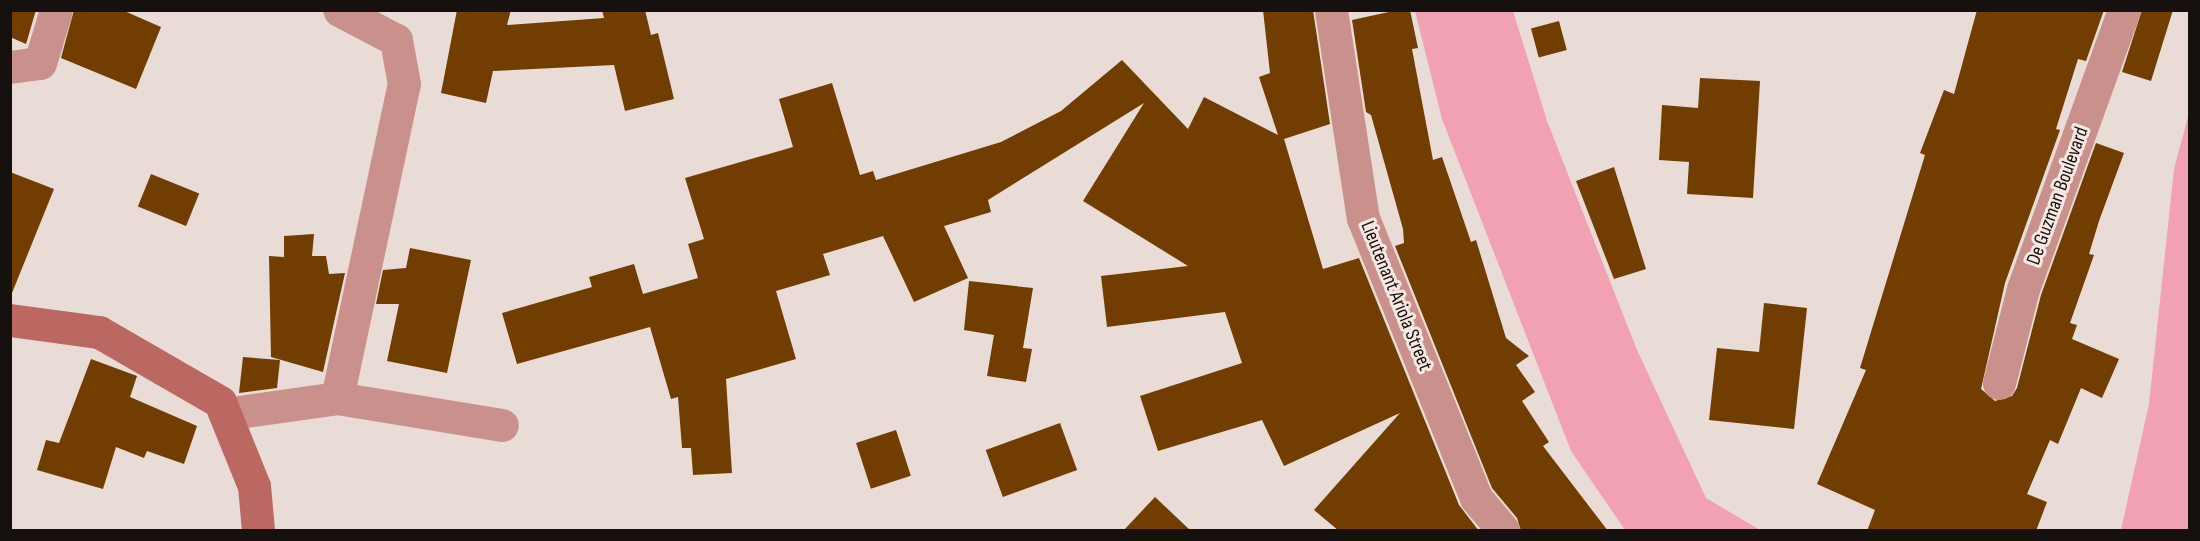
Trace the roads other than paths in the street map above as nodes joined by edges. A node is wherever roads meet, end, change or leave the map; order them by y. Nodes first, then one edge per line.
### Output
1 (56, 10) edge
2 (339, 10) edge
3 (1331, 10) edge
4 (2124, 10) edge
5 (10, 67) edge
6 (10, 320) edge
7 (1999, 383) dead end
8 (337, 398) junction
9 (225, 414) junction
10 (502, 425) dead end
11 (258, 531) edge
12 (1503, 531) edge

1 - 5 street
2 - 8 street
3 - 12 street, Lieutenant Ariola Street
4 - 7 street, De Guzman Boulevard
6 - 9 main road
8 - 9 street
8 - 10 street
9 - 11 main road

